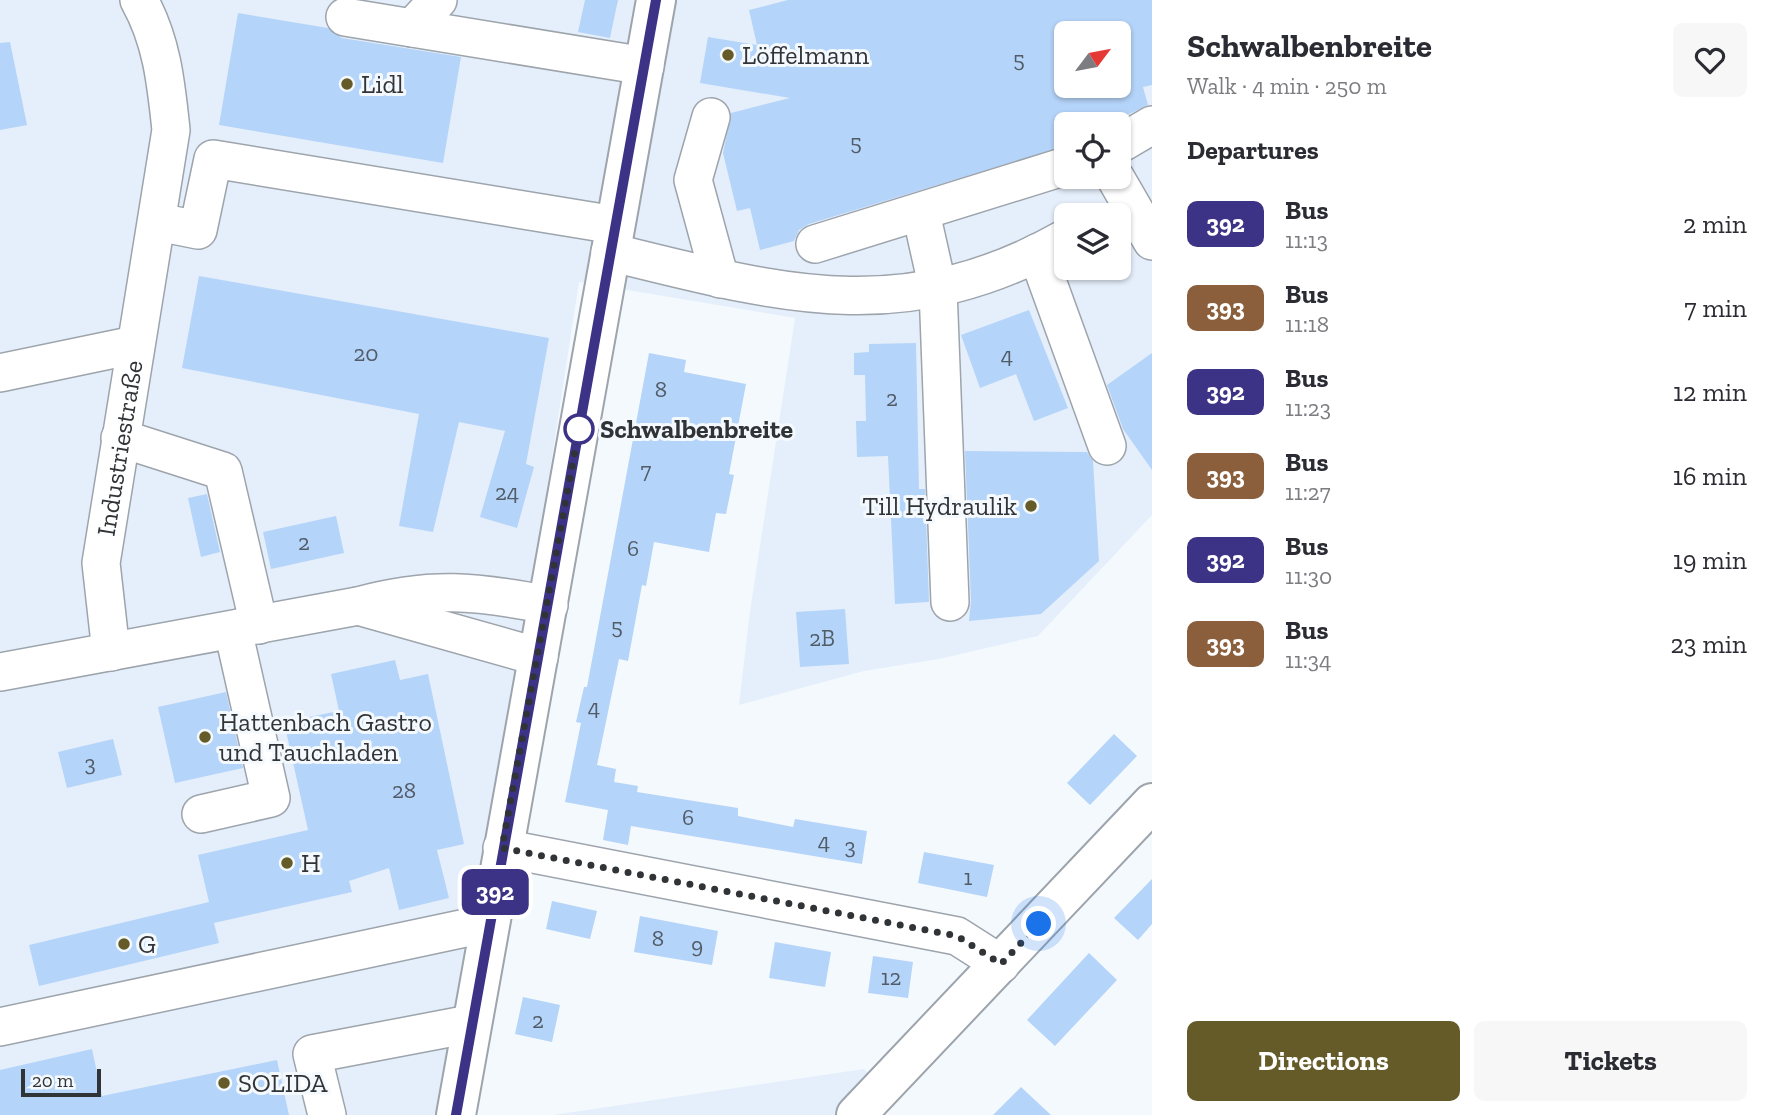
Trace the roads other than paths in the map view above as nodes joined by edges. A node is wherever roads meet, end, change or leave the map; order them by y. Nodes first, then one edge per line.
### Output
1 (139, 0) edge
2 (438, 0) edge
3 (656, 0) edge
4 (345, 17) dead end
5 (412, 28) junction
6 (645, 66) junction
7 (711, 117) dead end
8 (1152, 125) edge
9 (1131, 137) edge
10 (1054, 170) edge
11 (1126, 196) edge
12 (921, 214) junction
13 (158, 222) junction
14 (613, 238) junction
15 (1152, 241) edge
16 (816, 244) dead end
17 (1041, 251) edge
18 (720, 279) junction
19 (938, 289) junction
20 (134, 345) junction
21 (1056, 365) dead end
22 (0, 373) edge
23 (120, 438) junction
24 (1107, 446) dead end
25 (950, 602) dead end
26 (358, 606) junction
27 (549, 606) junction
28 (246, 628) junction
29 (111, 652) junction
30 (539, 657) junction
31 (0, 672) edge
32 (1152, 803) edge
33 (201, 814) dead end
34 (502, 848) junction
35 (489, 923) junction
36 (1001, 964) junction
37 (470, 1024) junction
38 (0, 1027) edge
39 (462, 1108) edge
40 (859, 1114) edge
41 (327, 1115) edge

1 - 13 street, Industriestraße
2 - 5 street
3 - 6 main road
4 - 5 street
5 - 6 street
6 - 14 main road
7 - 18 street
8 - 9 street
10 - 12 street
11 - 15 street
12 - 16 street
12 - 19 street
13 - 14 street
13 - 20 street, Industriestraße
14 - 18 street
14 - 27 main road
17 - 19 street
17 - 21 street
17 - 24 street
18 - 19 street
19 - 25 street
20 - 22 street
20 - 23 street, Industriestraße
23 - 28 street
23 - 29 street, Industriestraße
26 - 27 street
26 - 28 street
26 - 30 street
27 - 30 main road
28 - 29 street
28 - 33 street
29 - 31 street
30 - 34 main road
32 - 36 main road
34 - 35 main road
34 - 36 street
35 - 37 main road
35 - 38 street
36 - 40 main road
37 - 39 main road
37 - 41 street

